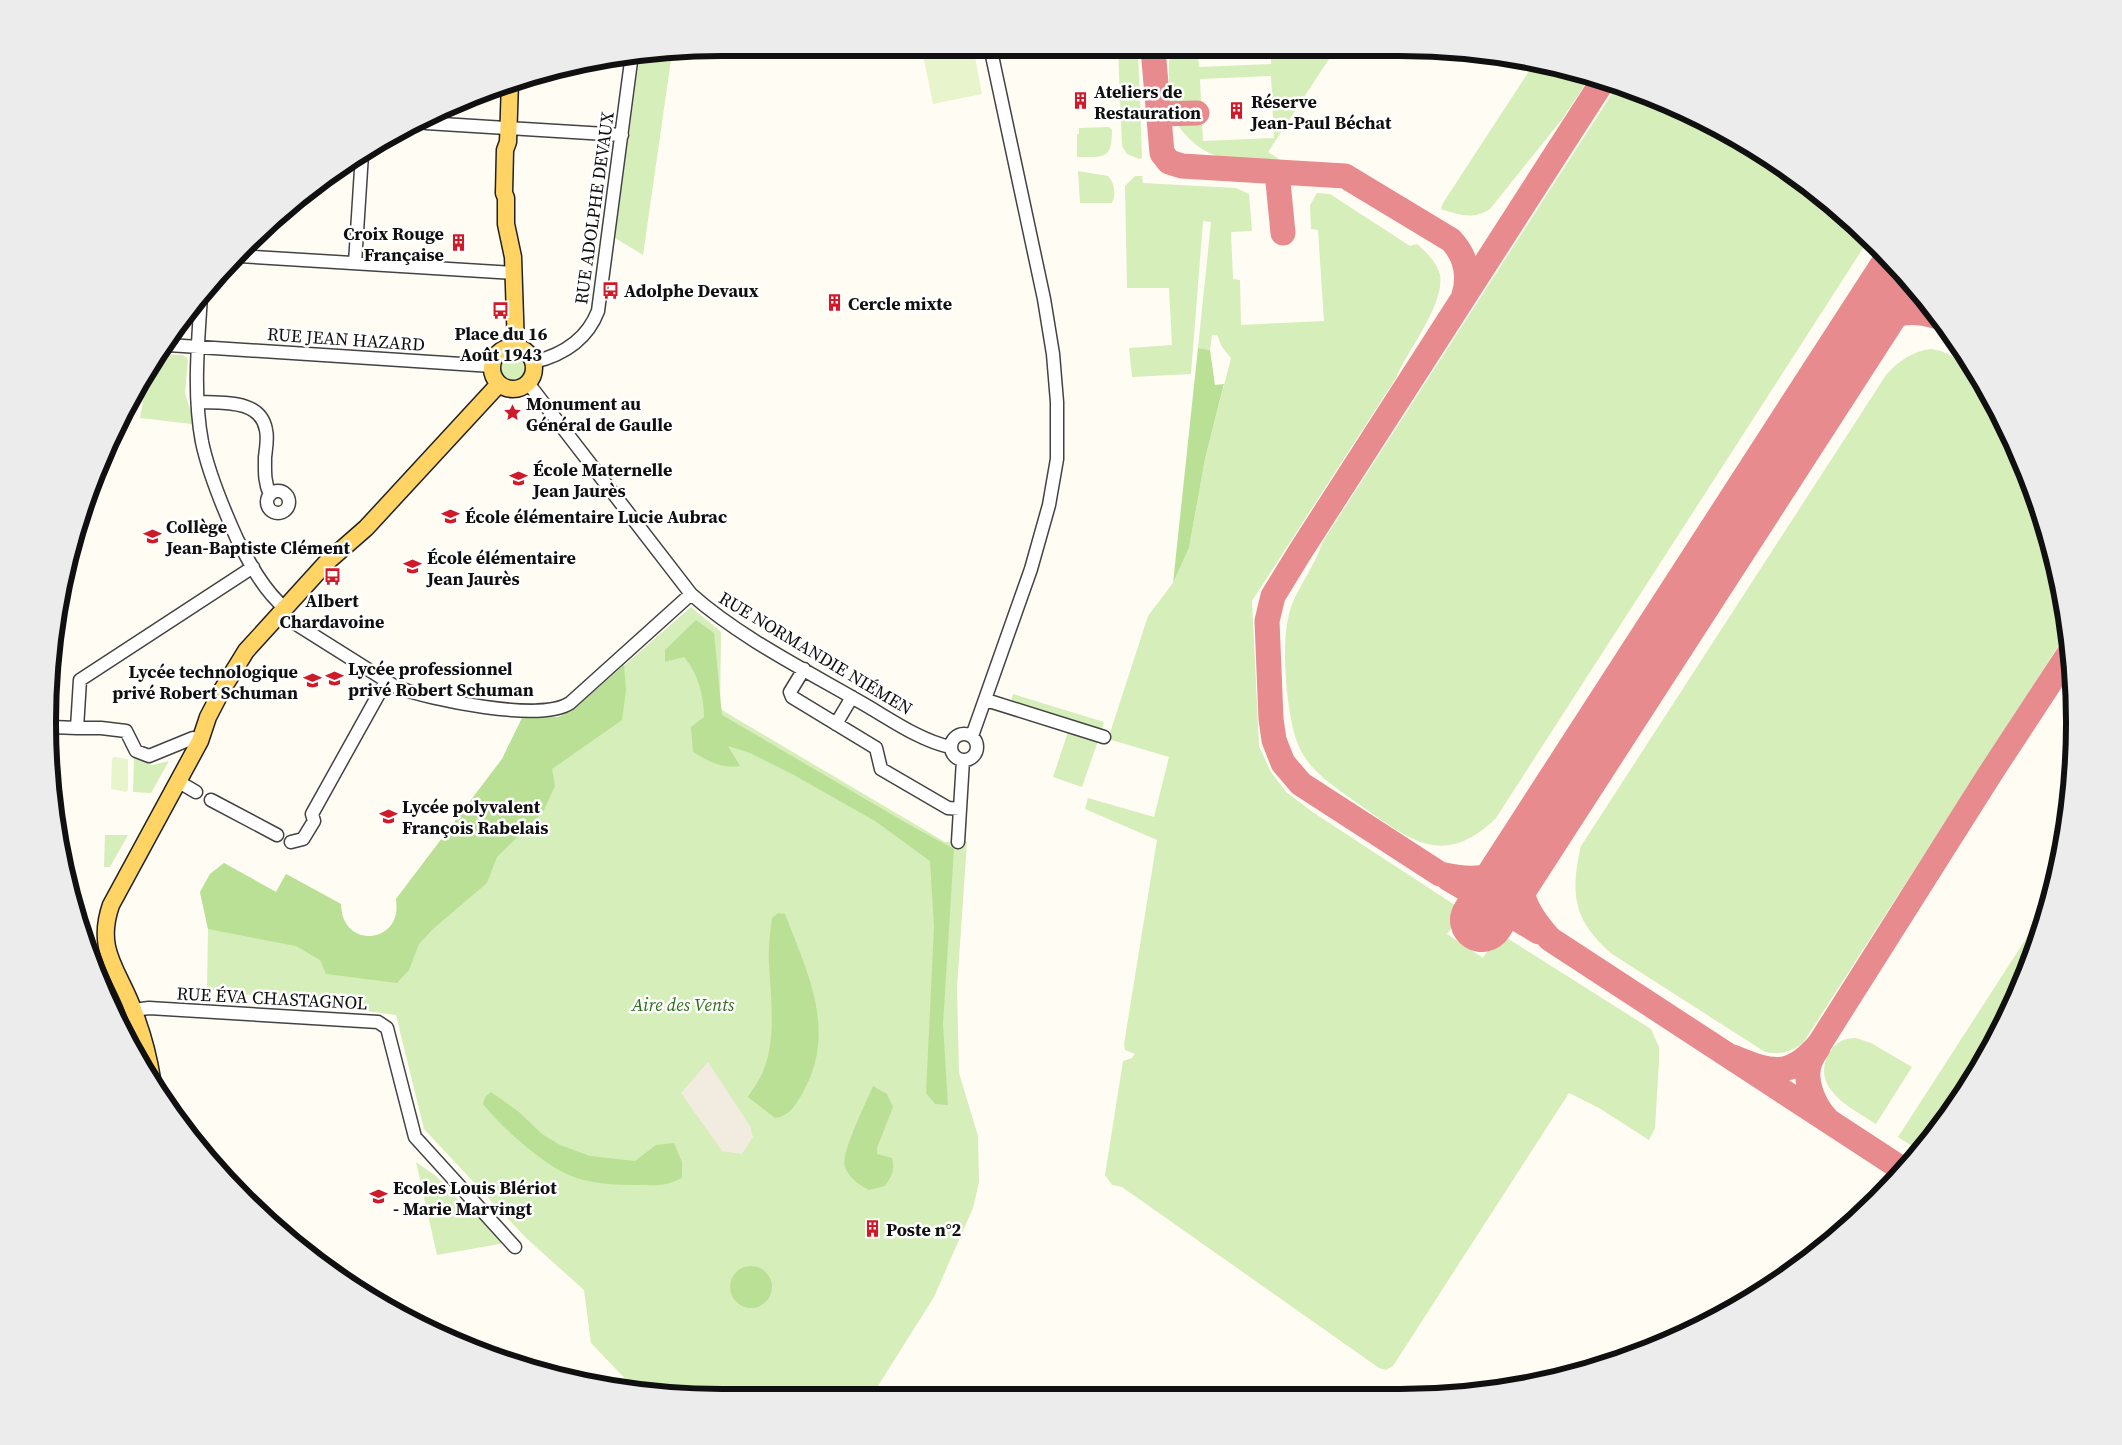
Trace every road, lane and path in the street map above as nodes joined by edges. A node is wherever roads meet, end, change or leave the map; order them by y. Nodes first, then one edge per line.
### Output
1 (992, 56) edge
2 (631, 63) edge
3 (510, 91) edge
4 (432, 123) edge
5 (508, 135) junction
6 (622, 136) junction
7 (361, 163) edge
8 (246, 256) edge
9 (355, 263) junction
10 (514, 273) junction
11 (200, 309) edge
12 (174, 345) edge
13 (198, 347) junction
14 (516, 347) junction
15 (534, 362) junction
16 (492, 366) junction
17 (528, 383) junction
18 (499, 384) junction
19 (198, 402) junction
20 (270, 495) dead end
21 (253, 567) junction
22 (691, 594) junction
23 (282, 611) junction
24 (804, 669) junction
25 (386, 681) junction
26 (852, 696) junction
27 (986, 700) junction
28 (208, 717) junction
29 (836, 724) junction
30 (56, 727) edge
31 (77, 728) junction
32 (972, 736) junction
33 (1104, 737) dead end
34 (193, 738) junction
35 (950, 747) junction
36 (963, 760) junction
37 (179, 782) junction
38 (196, 792) dead end
39 (211, 800) dead end
40 (960, 809) junction
41 (277, 835) dead end
42 (291, 842) dead end
43 (958, 842) dead end
44 (100, 958) edge
45 (101, 962) edge
46 (133, 1010) junction
47 (126, 1019) edge
48 (149, 1060) edge
49 (516, 1247) dead end

1 - 27 street
2 - 6 street, RUE ADOLPHE DEVAUX
3 - 5 main road
4 - 5 street
5 - 6 street
5 - 10 main road
6 - 15 street, RUE ADOLPHE DEVAUX
7 - 9 street
8 - 9 street
9 - 10 street
10 - 14 main road
11 - 13 street
12 - 13 street, RUE JEAN HAZARD
13 - 16 street, RUE JEAN HAZARD
13 - 19 street
14 - 15 main road
14 - 16 main road
15 - 17 main road
16 - 18 main road
17 - 18 main road
17 - 22 street, RUE NORMANDIE NIÉMEN
18 - 23 main road
19 - 20 street
19 - 21 street
21 - 23 street
21 - 31 street
22 - 24 street, RUE NORMANDIE NIÉMEN
22 - 25 street
23 - 25 street
23 - 28 main road
24 - 26 street, RUE NORMANDIE NIÉMEN
24 - 29 street
25 - 42 street
26 - 29 street
26 - 35 street, RUE NORMANDIE NIÉMEN
27 - 32 street
27 - 33 street
28 - 34 main road
28 - 37 main road
29 - 40 street
30 - 31 street
31 - 34 street
32 - 35 street
32 - 36 street
34 - 44 main road
35 - 36 street
36 - 40 street
37 - 38 street
37 - 46 main road
39 - 41 street
40 - 43 street
45 - 47 main road
46 - 48 main road
46 - 49 street, RUE ÉVA CHASTAGNOL

